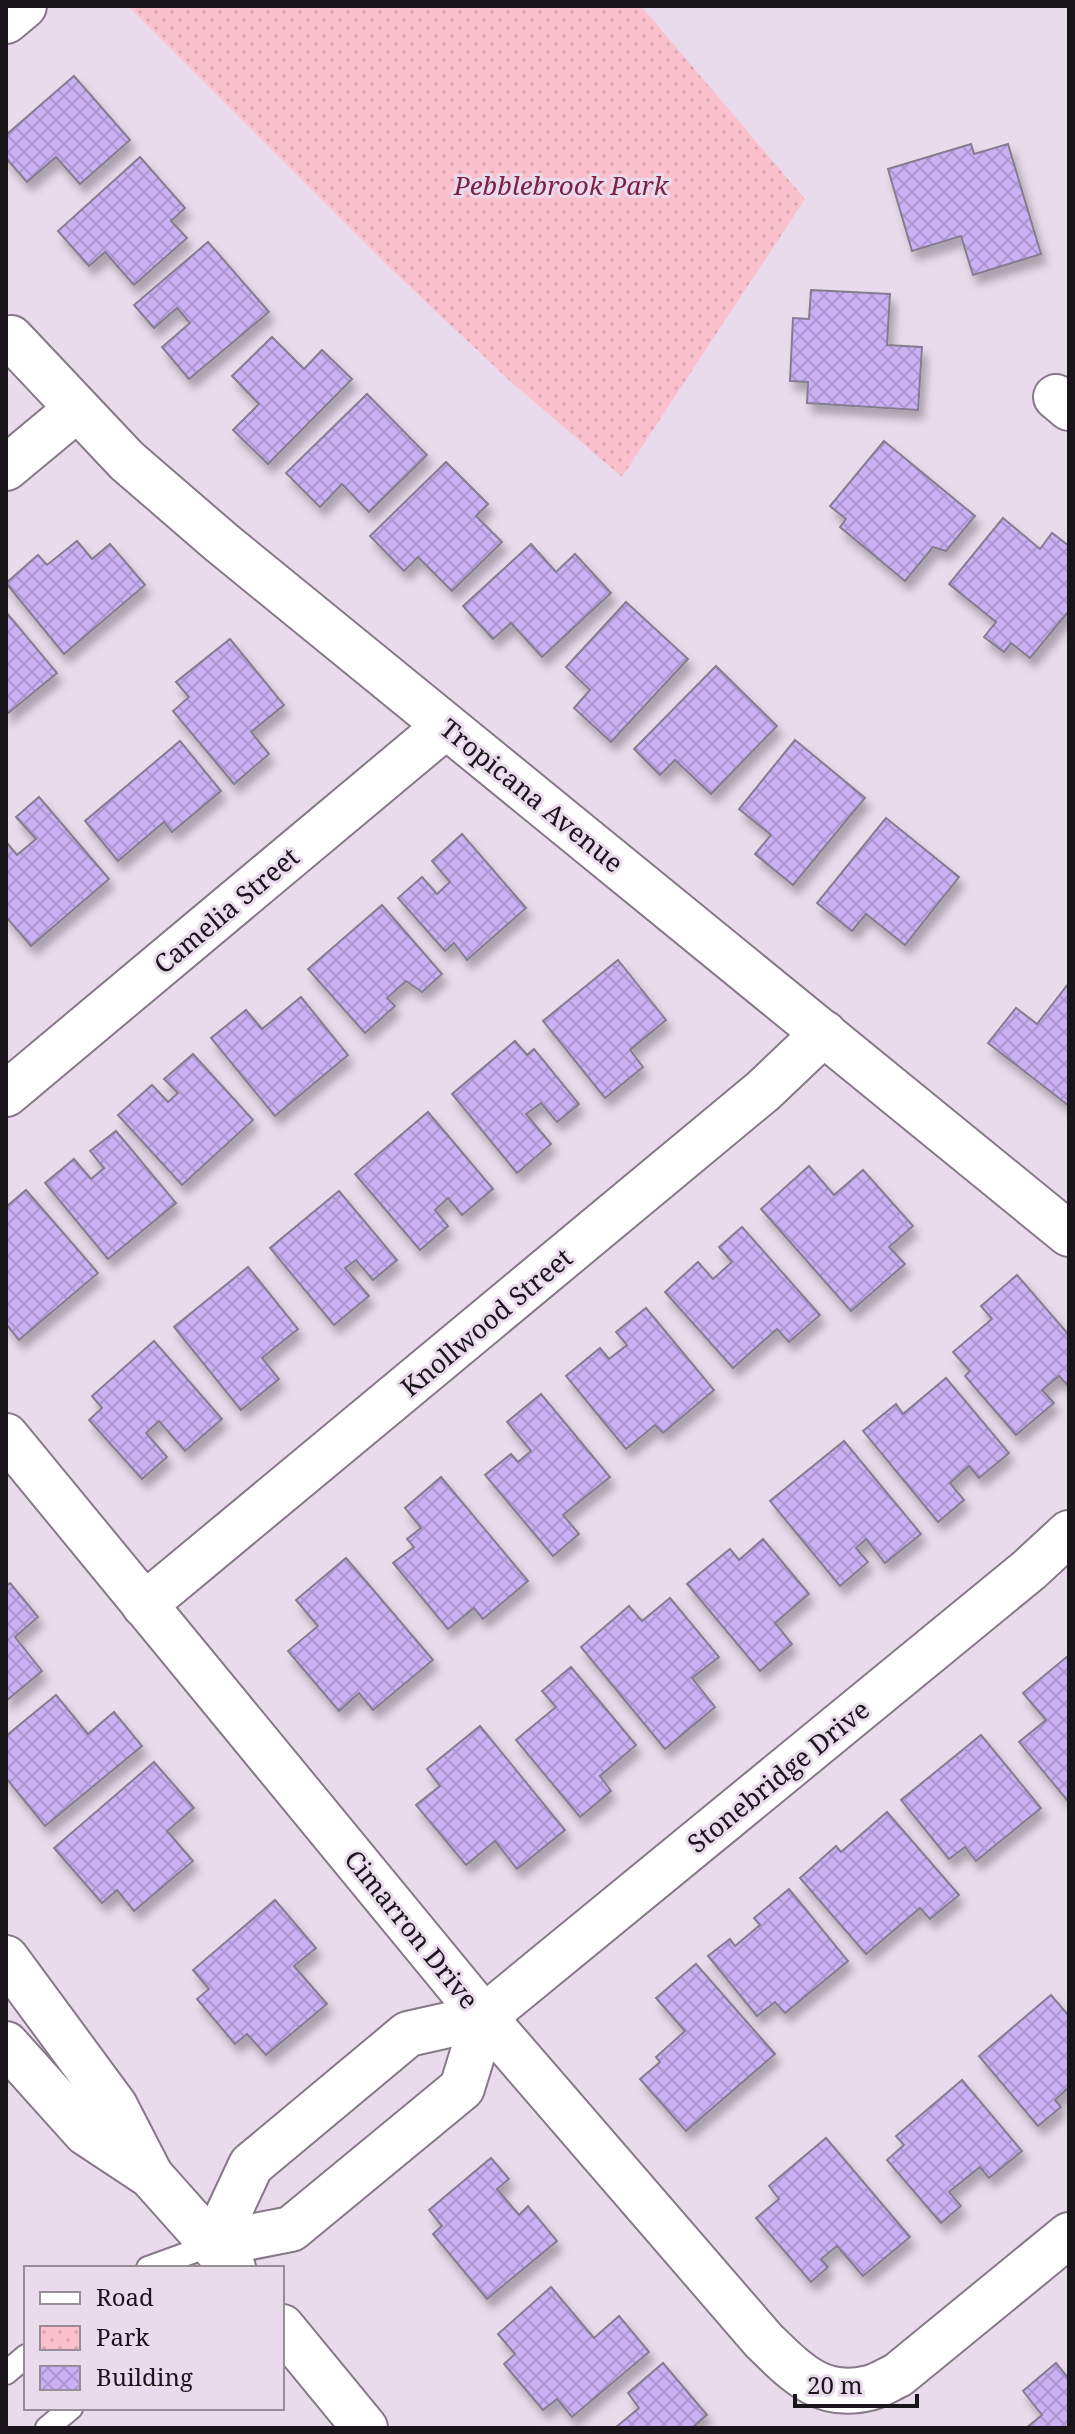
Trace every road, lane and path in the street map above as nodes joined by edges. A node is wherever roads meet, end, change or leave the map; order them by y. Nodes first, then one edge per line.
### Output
1 (24, 6) edge
2 (6, 21) edge
3 (8, 332) edge
4 (77, 409) junction
5 (6, 468) edge
6 (446, 726) junction
7 (824, 1033) junction
8 (6, 1094) edge
9 (1069, 1234) edge
10 (6, 1436) edge
11 (1069, 1533) edge
12 (144, 1605) junction
13 (6, 1958) edge
14 (484, 2017) junction
15 (6, 2044) edge
16 (151, 2176) junction
17 (1069, 2235) edge
18 (215, 2260) edge
19 (165, 2266) edge
20 (284, 2329) edge
21 (24, 2358) edge
22 (6, 2373) edge
23 (69, 2410) edge
24 (47, 2428) edge
25 (365, 2428) edge

1 - 2 street
3 - 4 street, Tropicana Avenue
4 - 5 street
4 - 6 street, Tropicana Avenue
6 - 7 street, Tropicana Avenue
6 - 8 street, Camelia Street
7 - 9 street, Tropicana Avenue
7 - 12 street, Knollwood Street
10 - 12 street, Cimarron Drive
11 - 14 street, Stonebridge Drive
12 - 14 street, Cimarron Drive
13 - 16 street
14 - 17 street, Cimarron Drive
14 - 18 street
14 - 18 street, Stonebridge Drive
15 - 16 street
16 - 18 street
18 - 19 lane
20 - 25 street
21 - 22 lane
23 - 24 lane

